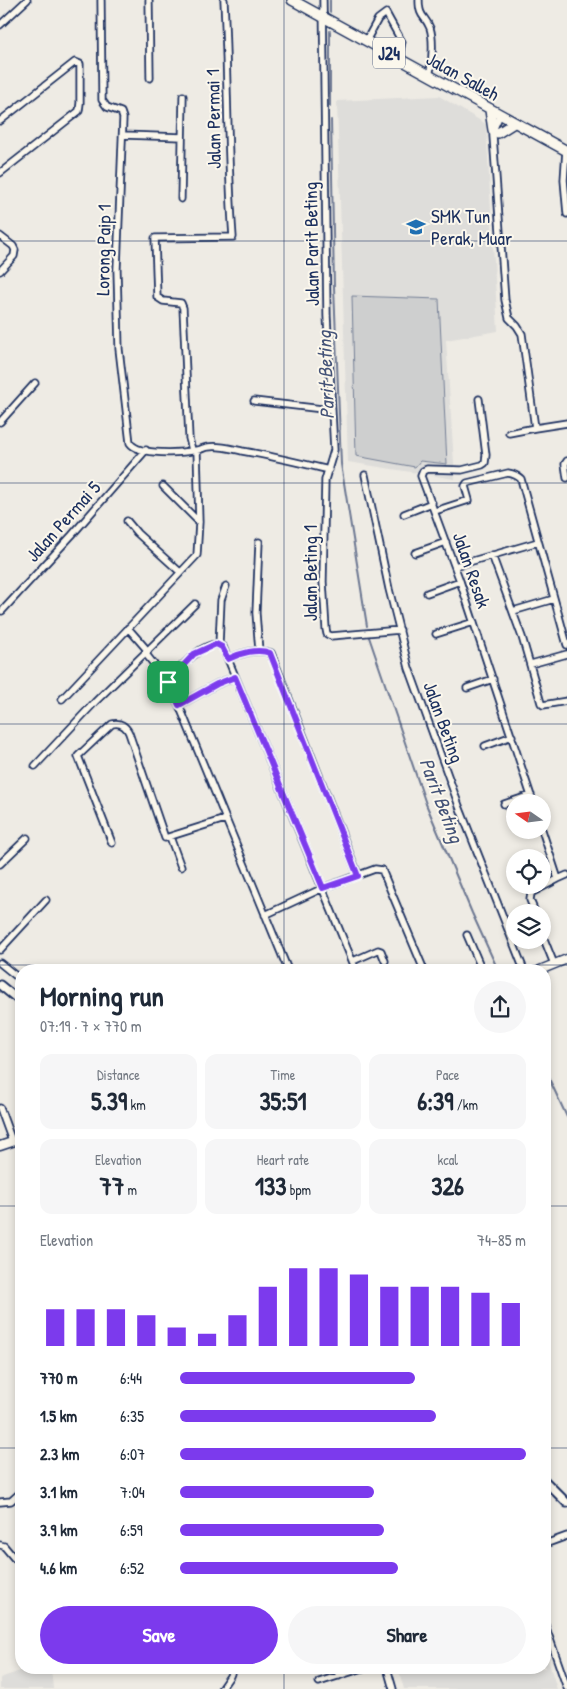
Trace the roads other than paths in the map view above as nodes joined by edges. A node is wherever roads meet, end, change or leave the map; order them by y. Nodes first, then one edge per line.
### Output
1 (27, 0) edge
2 (101, 0) edge
3 (149, 0) edge
4 (224, 0) edge
5 (292, 0) edge
6 (323, 0) edge
7 (419, 0) edge
8 (323, 16) junction
9 (0, 25) edge
10 (366, 41) junction
11 (398, 58) junction
12 (429, 76) junction
13 (150, 78) dead end
14 (183, 96) dead end
15 (490, 110) junction
16 (502, 116) junction
17 (0, 121) edge
18 (514, 123) junction
19 (123, 135) junction
20 (495, 135) junction
21 (182, 137) junction
22 (566, 150) edge
23 (0, 173) edge
24 (566, 180) edge
25 (180, 199) dead end
26 (567, 214) edge
27 (0, 236) edge
28 (0, 271) edge
29 (36, 383) dead end
30 (479, 399) dead end
31 (254, 401) dead end
32 (331, 410) junction
33 (0, 422) edge
34 (567, 423) edge
35 (535, 428) junction
36 (509, 433) dead end
37 (146, 450) junction
38 (195, 450) junction
39 (567, 460) edge
40 (330, 470) junction
41 (365, 475) dead end
42 (567, 478) edge
43 (163, 486) dead end
44 (432, 504) junction
45 (435, 512) junction
46 (404, 514) dead end
47 (127, 520) dead end
48 (198, 522) junction
49 (259, 542) dead end
50 (446, 542) junction
51 (538, 542) junction
52 (414, 553) dead end
53 (492, 555) junction
54 (455, 566) junction
55 (180, 572) junction
56 (460, 581) junction
57 (226, 586) dead end
58 (427, 592) dead end
59 (554, 599) junction
60 (195, 604) dead end
61 (2, 611) dead end
62 (513, 611) junction
63 (474, 622) junction
64 (564, 626) edge
65 (128, 628) junction
66 (400, 630) junction
67 (436, 634) dead end
68 (219, 644) junction
69 (567, 645) edge
70 (259, 651) junction
71 (146, 652) junction
72 (567, 654) edge
73 (228, 659) junction
74 (530, 664) junction
75 (235, 677) junction
76 (494, 679) junction
77 (168, 682) junction
78 (467, 688) dead end
79 (62, 699) dead end
80 (567, 701) edge
81 (179, 705) junction
82 (512, 736) junction
83 (485, 746) dead end
84 (35, 766) dead end
85 (531, 794) edge
86 (225, 820) junction
87 (168, 837) junction
88 (27, 838) dead end
89 (545, 839) edge
90 (112, 843) dead end
91 (0, 864) edge
92 (181, 867) dead end
93 (567, 875) edge
94 (358, 876) junction
95 (558, 879) junction
96 (323, 888) junction
97 (46, 900) dead end
98 (531, 904) edge
99 (265, 914) junction
100 (467, 935) dead end
101 (548, 949) edge
102 (0, 950) edge
103 (567, 959) edge
104 (353, 961) junction
105 (385, 961) dead end
106 (0, 963) edge
107 (286, 964) edge
108 (354, 964) edge
109 (422, 964) edge
110 (479, 964) edge
111 (522, 964) edge
112 (554, 964) junction
113 (551, 965) edge
114 (15, 975) edge
115 (0, 985) edge
116 (15, 997) edge
117 (0, 1108) edge
118 (15, 1140) edge
119 (12, 1141) junction
120 (0, 1146) edge
121 (551, 1488) edge
122 (15, 1497) edge
123 (0, 1502) edge
124 (567, 1503) edge
125 (567, 1536) edge
126 (551, 1542) edge
127 (0, 1545) edge
128 (15, 1558) edge
129 (551, 1642) edge
130 (230, 1674) edge
131 (344, 1674) edge
132 (389, 1674) edge
133 (338, 1676) joint
134 (319, 1682) dead end
135 (567, 1688) edge
136 (221, 1689) edge
137 (393, 1689) edge

1 - 9 street
2 - 19 street, Lorong Paip 1
3 - 13 street
4 - 38 street, Jalan Permai 1
5 - 8 main road, Jalan Salleh / J24
6 - 8 street, Jalan Parit Beting
7 - 12 street
8 - 10 main road, Jalan Salleh / J24
8 - 32 street, Jalan Parit Beting
10 - 11 main road, Jalan Salleh / J24
10 - 11 street
11 - 12 main road, Jalan Salleh / J24
12 - 15 main road, Jalan Salleh / J24
14 - 21 street
15 - 16 main road, Jalan Salleh / J24
15 - 20 main road
16 - 18 main road, Jalan Salleh / J24
16 - 20 street
17 - 23 street
18 - 20 main road
18 - 22 main road, Jalan Salleh / J24
19 - 21 street
19 - 37 street, Lorong Paip 1
20 - 35 street
21 - 25 street
22 - 24 street
24 - 26 street
27 - 28 street
29 - 33 street
30 - 44 street, Jalan Resak
31 - 32 street
32 - 40 street, Jalan Parit Beting
34 - 35 street
35 - 36 street
37 - 38 street
37 - 61 street, Jalan Permai 5
38 - 40 street
38 - 48 street
39 - 42 street
40 - 66 street, Jalan Beting 1
41 - 66 street, Jalan Beting
43 - 48 street
44 - 45 street, Jalan Resak
44 - 46 street
45 - 50 street, Jalan Resak
45 - 51 street
47 - 55 street
48 - 55 street
49 - 70 street
50 - 52 street
50 - 54 street, Jalan Resak
51 - 53 street
51 - 59 street
53 - 54 street
53 - 62 street
54 - 56 street, Jalan Resak
55 - 65 street
56 - 58 street
56 - 63 street, Jalan Resak
57 - 68 street
59 - 62 street
59 - 64 street
60 - 71 street
62 - 74 street
63 - 67 street
63 - 76 street, Jalan Resak
64 - 69 street
65 - 71 street
65 - 79 street
66 - 111 street, Jalan Beting
68 - 73 street
68 - 77 street
70 - 73 street
70 - 94 street
71 - 77 street
71 - 84 street
72 - 74 street
73 - 75 street
74 - 80 street
75 - 81 street
75 - 96 street
76 - 78 street
76 - 82 street, Jalan Resak
77 - 81 street
81 - 86 street
82 - 83 street
82 - 85 street, Jalan Resak
86 - 87 street
86 - 99 street
87 - 90 street
87 - 92 street
88 - 91 street
89 - 95 street
93 - 95 street
94 - 96 street
94 - 109 street
95 - 98 street
96 - 99 street
96 - 104 street
97 - 102 street
99 - 107 street
100 - 110 street
101 - 112 street
103 - 112 main road
104 - 105 street
104 - 108 street
106 - 114 street
112 - 113 main road
115 - 116 street
117 - 119 street
118 - 119 main road
119 - 120 main road
121 - 124 street
122 - 123 street
125 - 126 street
127 - 128 street
129 - 135 street
130 - 136 street
131 - 133 street
132 - 137 street
133 - 134 street

